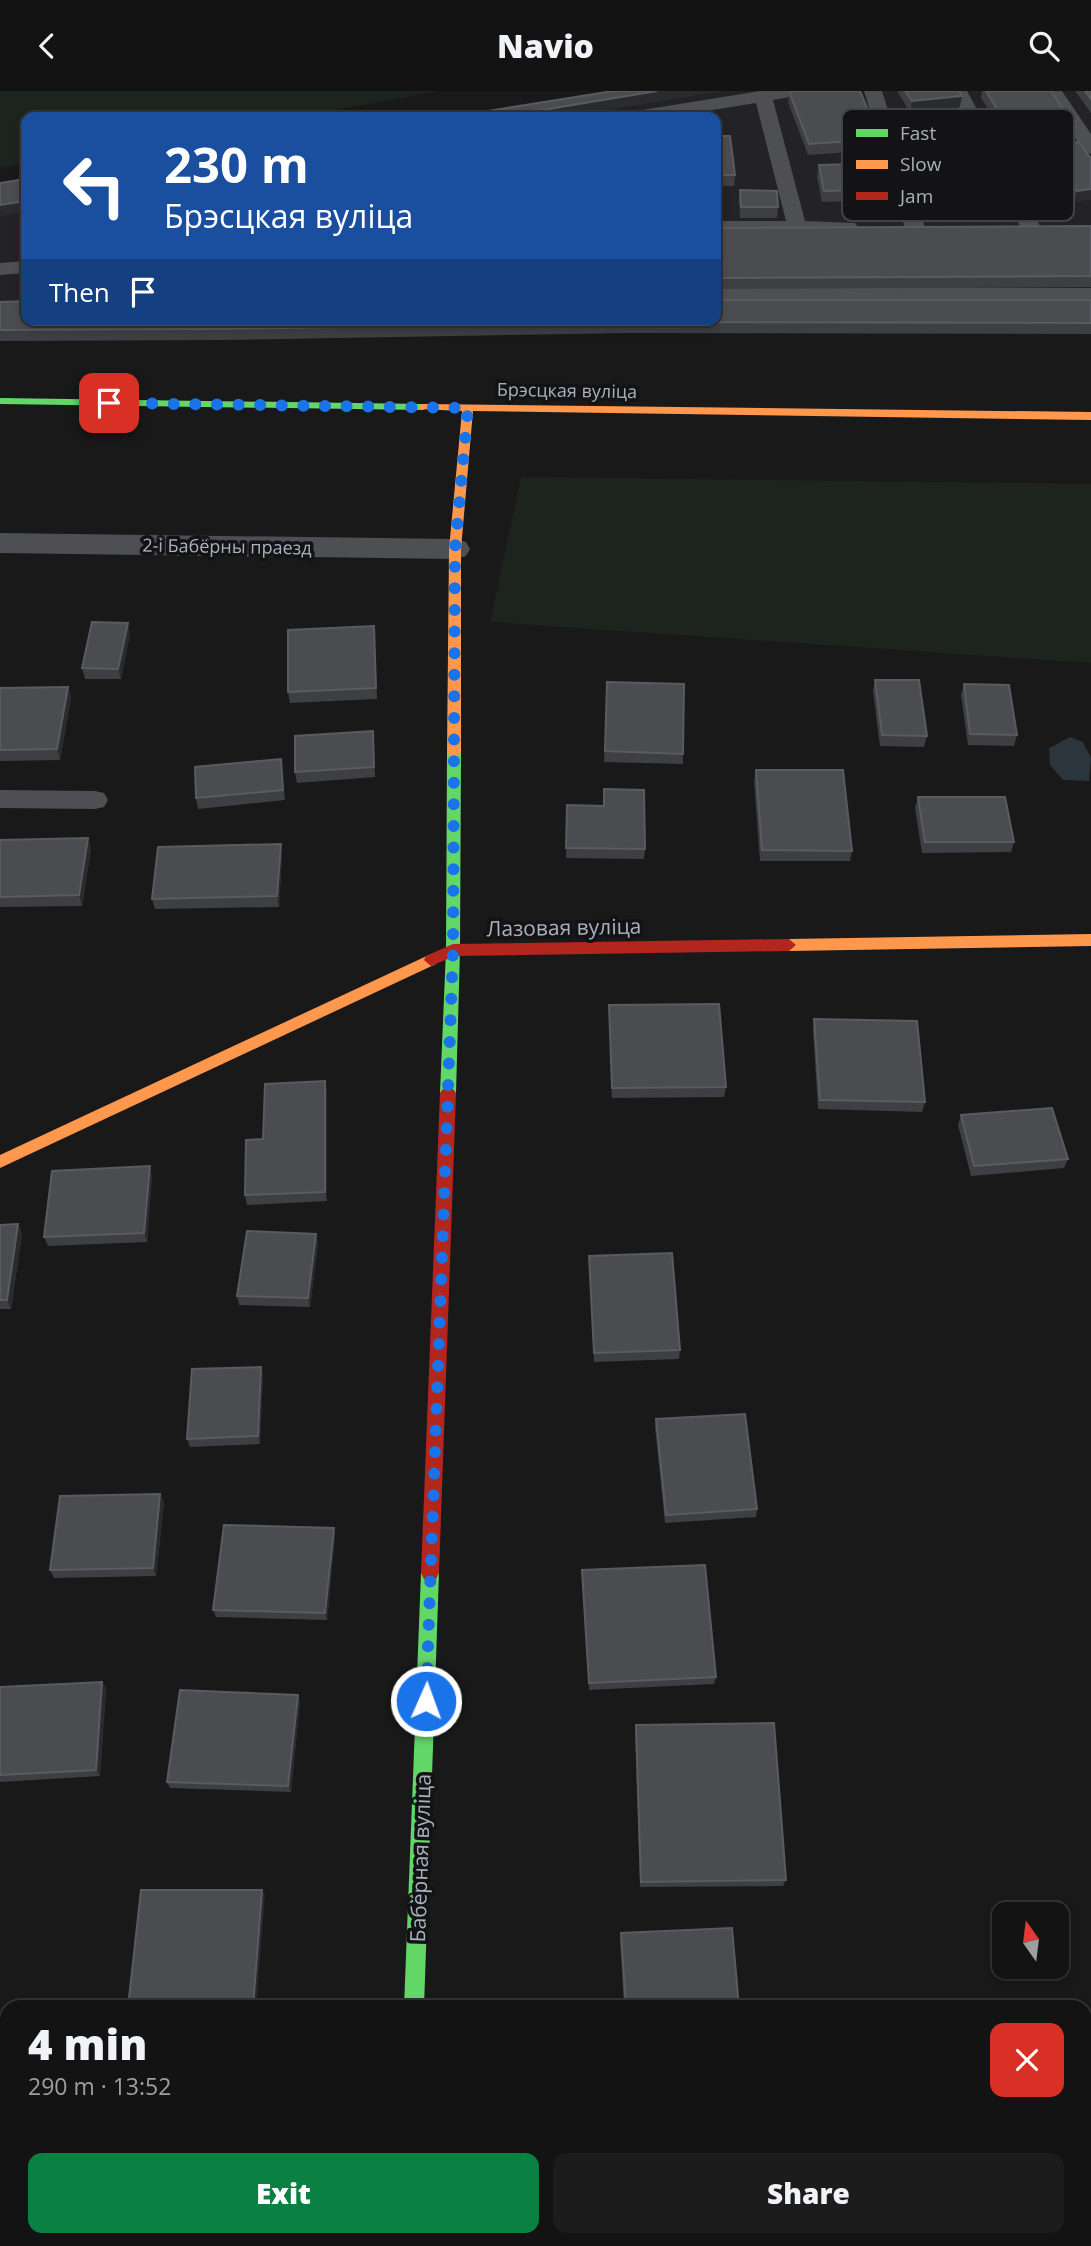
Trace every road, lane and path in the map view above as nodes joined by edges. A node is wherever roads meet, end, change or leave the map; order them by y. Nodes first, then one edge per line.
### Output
1 (794, 91) edge
2 (873, 91) edge
3 (958, 91) edge
4 (1053, 91) edge
5 (762, 96) junction
6 (879, 109) edge
7 (968, 109) edge
8 (1065, 109) edge
9 (676, 112) edge
10 (1074, 122) edge
11 (1091, 148) edge
12 (913, 221) edge
13 (1028, 221) edge
14 (721, 227) edge
15 (797, 227) junction
16 (862, 227) edge
17 (889, 227) edge
18 (915, 227) junction
19 (941, 227) edge
20 (1005, 227) edge
21 (1031, 227) junction
22 (1055, 227) edge
23 (21, 267) edge
24 (0, 269) edge
25 (721, 293) edge
26 (1091, 294) edge
27 (0, 401) edge
28 (468, 408) junction
29 (1091, 416) edge
30 (0, 543) edge
31 (455, 549) junction
32 (0, 799) edge
33 (94, 800) dead end
34 (1091, 940) edge
35 (453, 950) junction
36 (0, 1162) edge
37 (414, 2000) edge

1 - 5 lane
2 - 6 lane
3 - 7 lane
4 - 8 lane
5 - 9 lane
5 - 15 lane
10 - 11 lane
12 - 18 lane
13 - 21 lane
14 - 15 lane
15 - 16 lane
17 - 18 lane
18 - 19 lane
20 - 21 lane
21 - 22 lane
23 - 24 lane
25 - 26 lane
27 - 28 street, Брэсцкая вуліца
28 - 29 street, Брэсцкая вуліца
28 - 31 street, Бабёрная вуліца
30 - 31 street, 2-і Бабёрны праезд
31 - 35 street, Бабёрная вуліца
32 - 33 lane
34 - 35 street, Лазовая вуліца
35 - 36 street, Лазовая вуліца
35 - 37 street, Бабёрная вуліца

